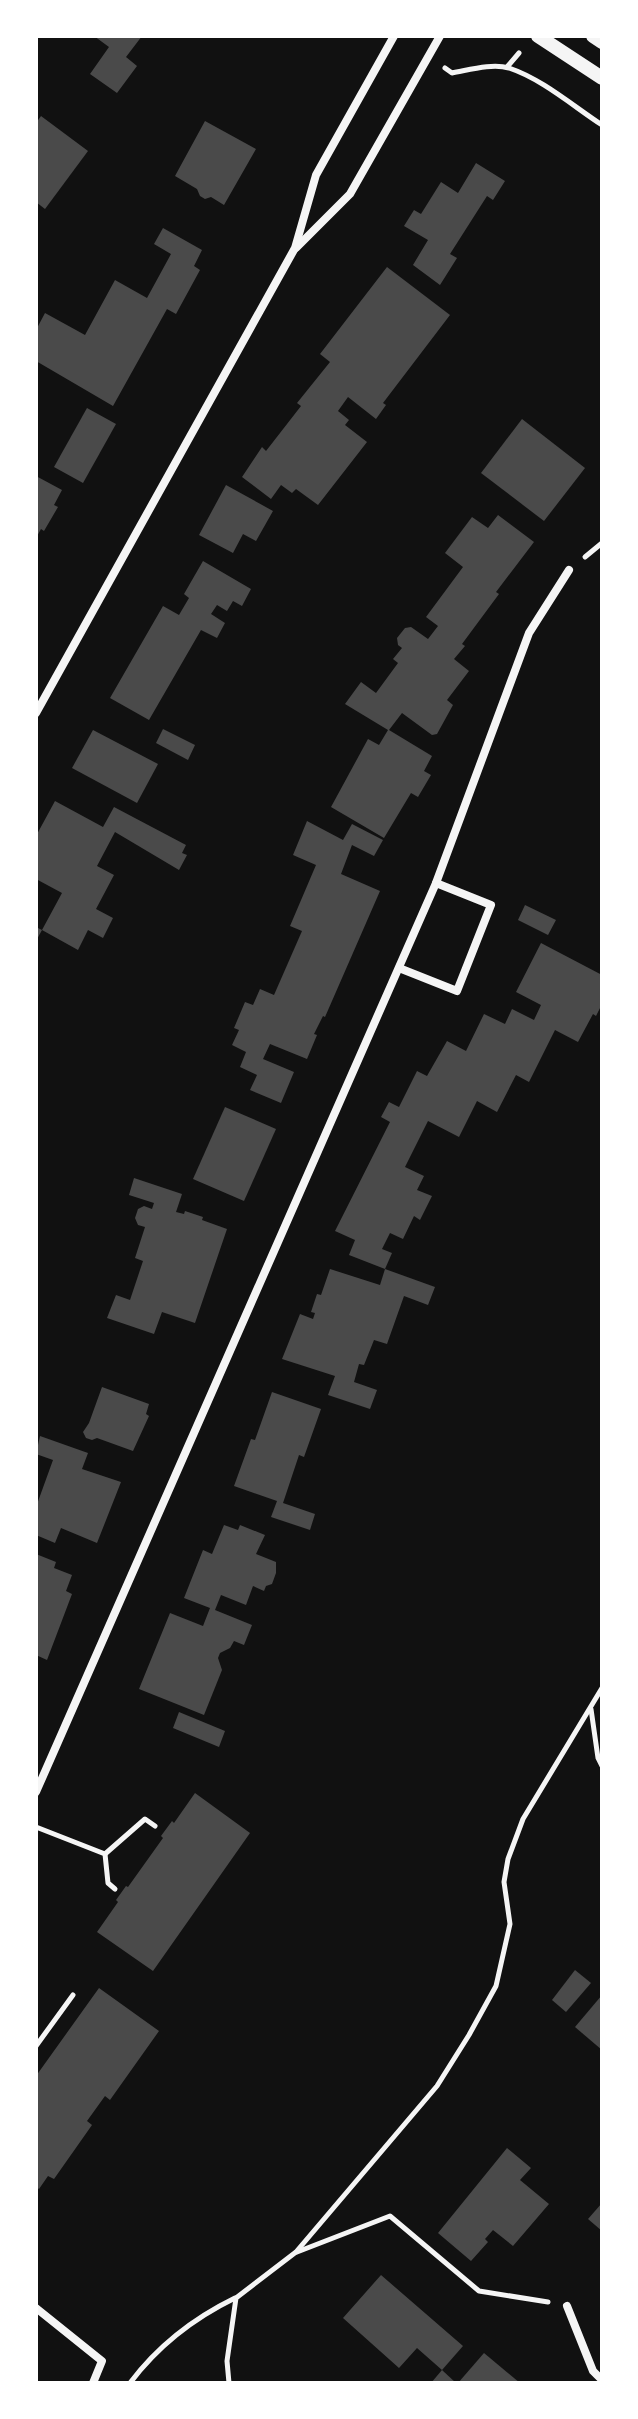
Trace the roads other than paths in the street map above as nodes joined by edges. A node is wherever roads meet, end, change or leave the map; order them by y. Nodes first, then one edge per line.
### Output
1 (394, 36) edge
2 (440, 36) edge
3 (538, 36) edge
4 (593, 36) edge
5 (602, 42) edge
6 (602, 78) edge
7 (295, 248) junction
8 (569, 570) dead end
9 (36, 713) edge
10 (436, 883) junction
11 (399, 968) junction
12 (36, 1792) edge
13 (567, 2306) road end
14 (36, 2308) edge
15 (602, 2380) edge
16 (93, 2383) edge

1 - 7 street
2 - 7 street
3 - 6 street
4 - 5 street
7 - 9 street
8 - 10 street
10 - 11 street
10 - 11 street
11 - 12 street
13 - 15 street
14 - 16 street

